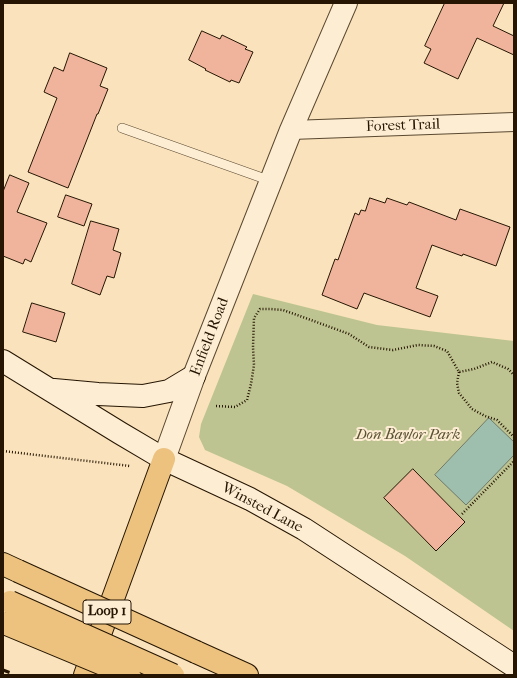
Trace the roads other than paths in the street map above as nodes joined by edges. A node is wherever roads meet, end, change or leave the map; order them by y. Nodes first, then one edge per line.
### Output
1 (346, 3) edge
2 (514, 122) edge
3 (122, 128) dead end
4 (291, 130) junction
5 (271, 181) junction
6 (3, 361) edge
7 (194, 376) junction
8 (50, 390) junction
9 (164, 459) junction
10 (10, 568) edge
11 (6, 600) edge
12 (4, 623) edge
13 (514, 666) edge
14 (86, 675) edge
15 (129, 675) edge
16 (173, 675) edge
17 (248, 675) edge

1 - 4 main road, Enfield Road
2 - 4 street, Forest Trail
3 - 5 lane
4 - 5 main road, Enfield Road
5 - 7 main road, Enfield Road
6 - 8 main road, Winsted Lane
7 - 8 main road
7 - 9 main road, Enfield Road
8 - 9 main road, Winsted Lane
9 - 13 main road, Winsted Lane
9 - 14 main road, Enfield Road
10 - 17 main road, Loop 1, bridge
11 - 16 main road, bridge
12 - 15 main road, bridge

